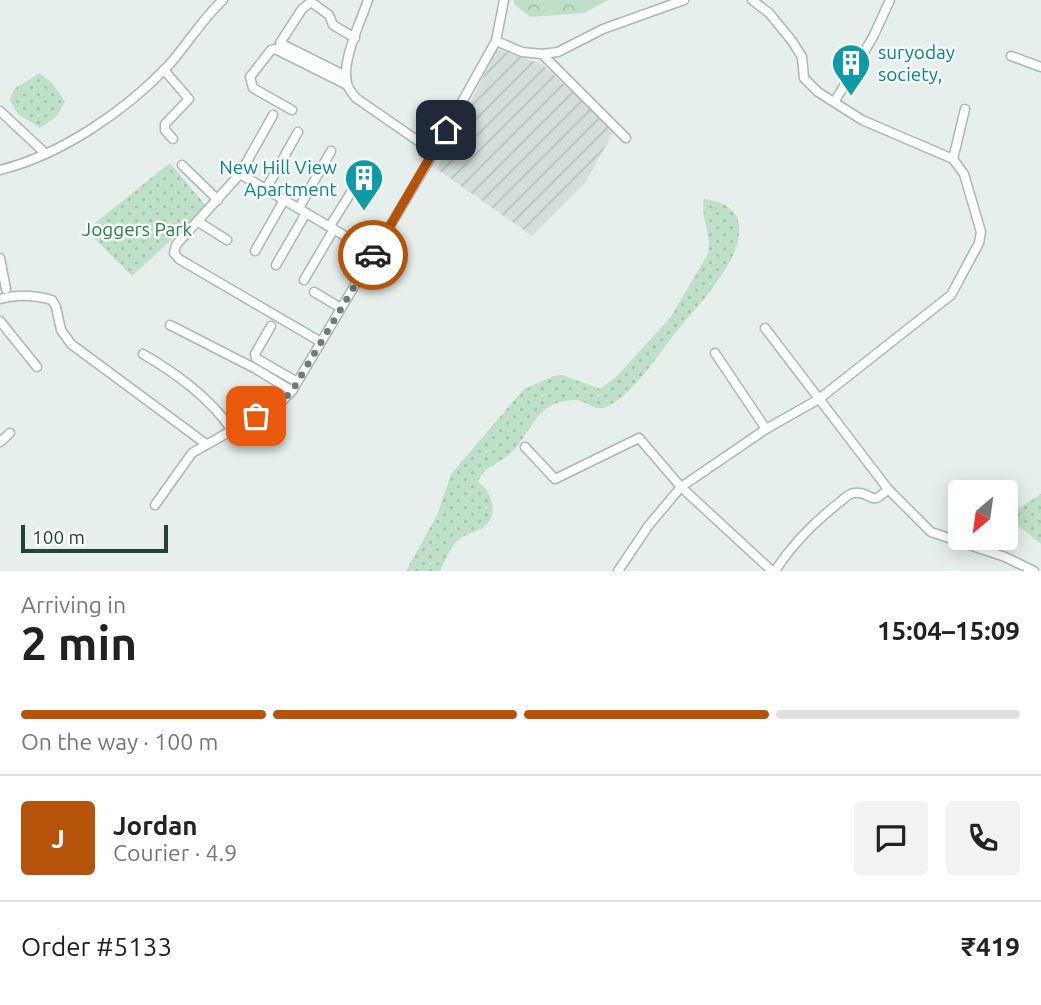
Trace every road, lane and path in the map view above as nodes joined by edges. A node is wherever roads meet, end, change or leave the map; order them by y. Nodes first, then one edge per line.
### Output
1 (223, 0) edge
2 (368, 0) edge
3 (503, 0) edge
4 (684, 0) edge
5 (752, 0) edge
6 (890, 0) edge
7 (355, 38) junction
8 (496, 41) junction
9 (542, 54) junction
10 (1011, 56) dead end
11 (1041, 67) edge
12 (164, 69) junction
13 (347, 80) junction
14 (835, 102) junction
15 (965, 109) dead end
16 (292, 110) dead end
17 (0, 111) edge
18 (273, 116) dead end
19 (298, 132) dead end
20 (626, 138) dead end
21 (173, 139) dead end
22 (331, 151) dead end
23 (434, 152) junction
24 (46, 153) junction
25 (953, 159) junction
26 (182, 165) dead end
27 (233, 167) dead end
28 (0, 170) edge
29 (240, 174) junction
30 (360, 178) dead end
31 (266, 188) junction
32 (218, 200) junction
33 (284, 200) junction
34 (303, 210) junction
35 (197, 221) junction
36 (332, 228) junction
37 (228, 240) dead end
38 (255, 251) dead end
39 (374, 253) junction
40 (0, 258) edge
41 (276, 265) dead end
42 (304, 281) dead end
43 (6, 289) dead end
44 (314, 292) dead end
45 (0, 299) edge
46 (341, 308) junction
47 (0, 321) edge
48 (170, 325) dead end
49 (271, 326) dead end
50 (765, 328) dead end
51 (321, 342) junction
52 (715, 353) dead end
53 (143, 354) dead end
54 (37, 368) dead end
55 (297, 382) junction
56 (292, 391) junction
57 (819, 399) junction
58 (766, 429) junction
59 (232, 430) junction
60 (10, 433) dead end
61 (0, 442) edge
62 (206, 444) junction
63 (525, 447) dead end
64 (681, 487) junction
65 (888, 489) junction
66 (155, 505) dead end
67 (618, 571) edge
68 (774, 571) edge
69 (1034, 571) edge

1 - 12 street
2 - 7 street
3 - 8 street
4 - 9 street
5 - 14 street
6 - 14 street
7 - 13 street
7 - 13 street
8 - 9 street
8 - 23 street
9 - 20 street
10 - 11 street
12 - 21 street
12 - 24 street
13 - 16 street
13 - 23 street
14 - 25 street
15 - 25 street
17 - 24 street
18 - 29 street
19 - 31 street
22 - 34 street
23 - 39 street
24 - 28 street
25 - 57 street
26 - 32 street
27 - 29 street
29 - 31 street
29 - 32 street
30 - 36 street
31 - 33 street
32 - 35 street
33 - 34 street
33 - 38 street
34 - 36 street
34 - 41 street
35 - 37 street
35 - 51 street
36 - 39 street
36 - 42 street
39 - 46 street
40 - 43 street
44 - 46 street
45 - 62 street
46 - 51 street
47 - 54 street
48 - 56 street
49 - 55 street
50 - 57 street
51 - 55 street
52 - 58 street
53 - 59 street
55 - 56 street
56 - 59 street
57 - 58 street
57 - 65 street
58 - 64 street
59 - 62 street
60 - 61 street
62 - 66 street
63 - 64 street
64 - 67 street
64 - 68 street
65 - 68 street
65 - 69 street

